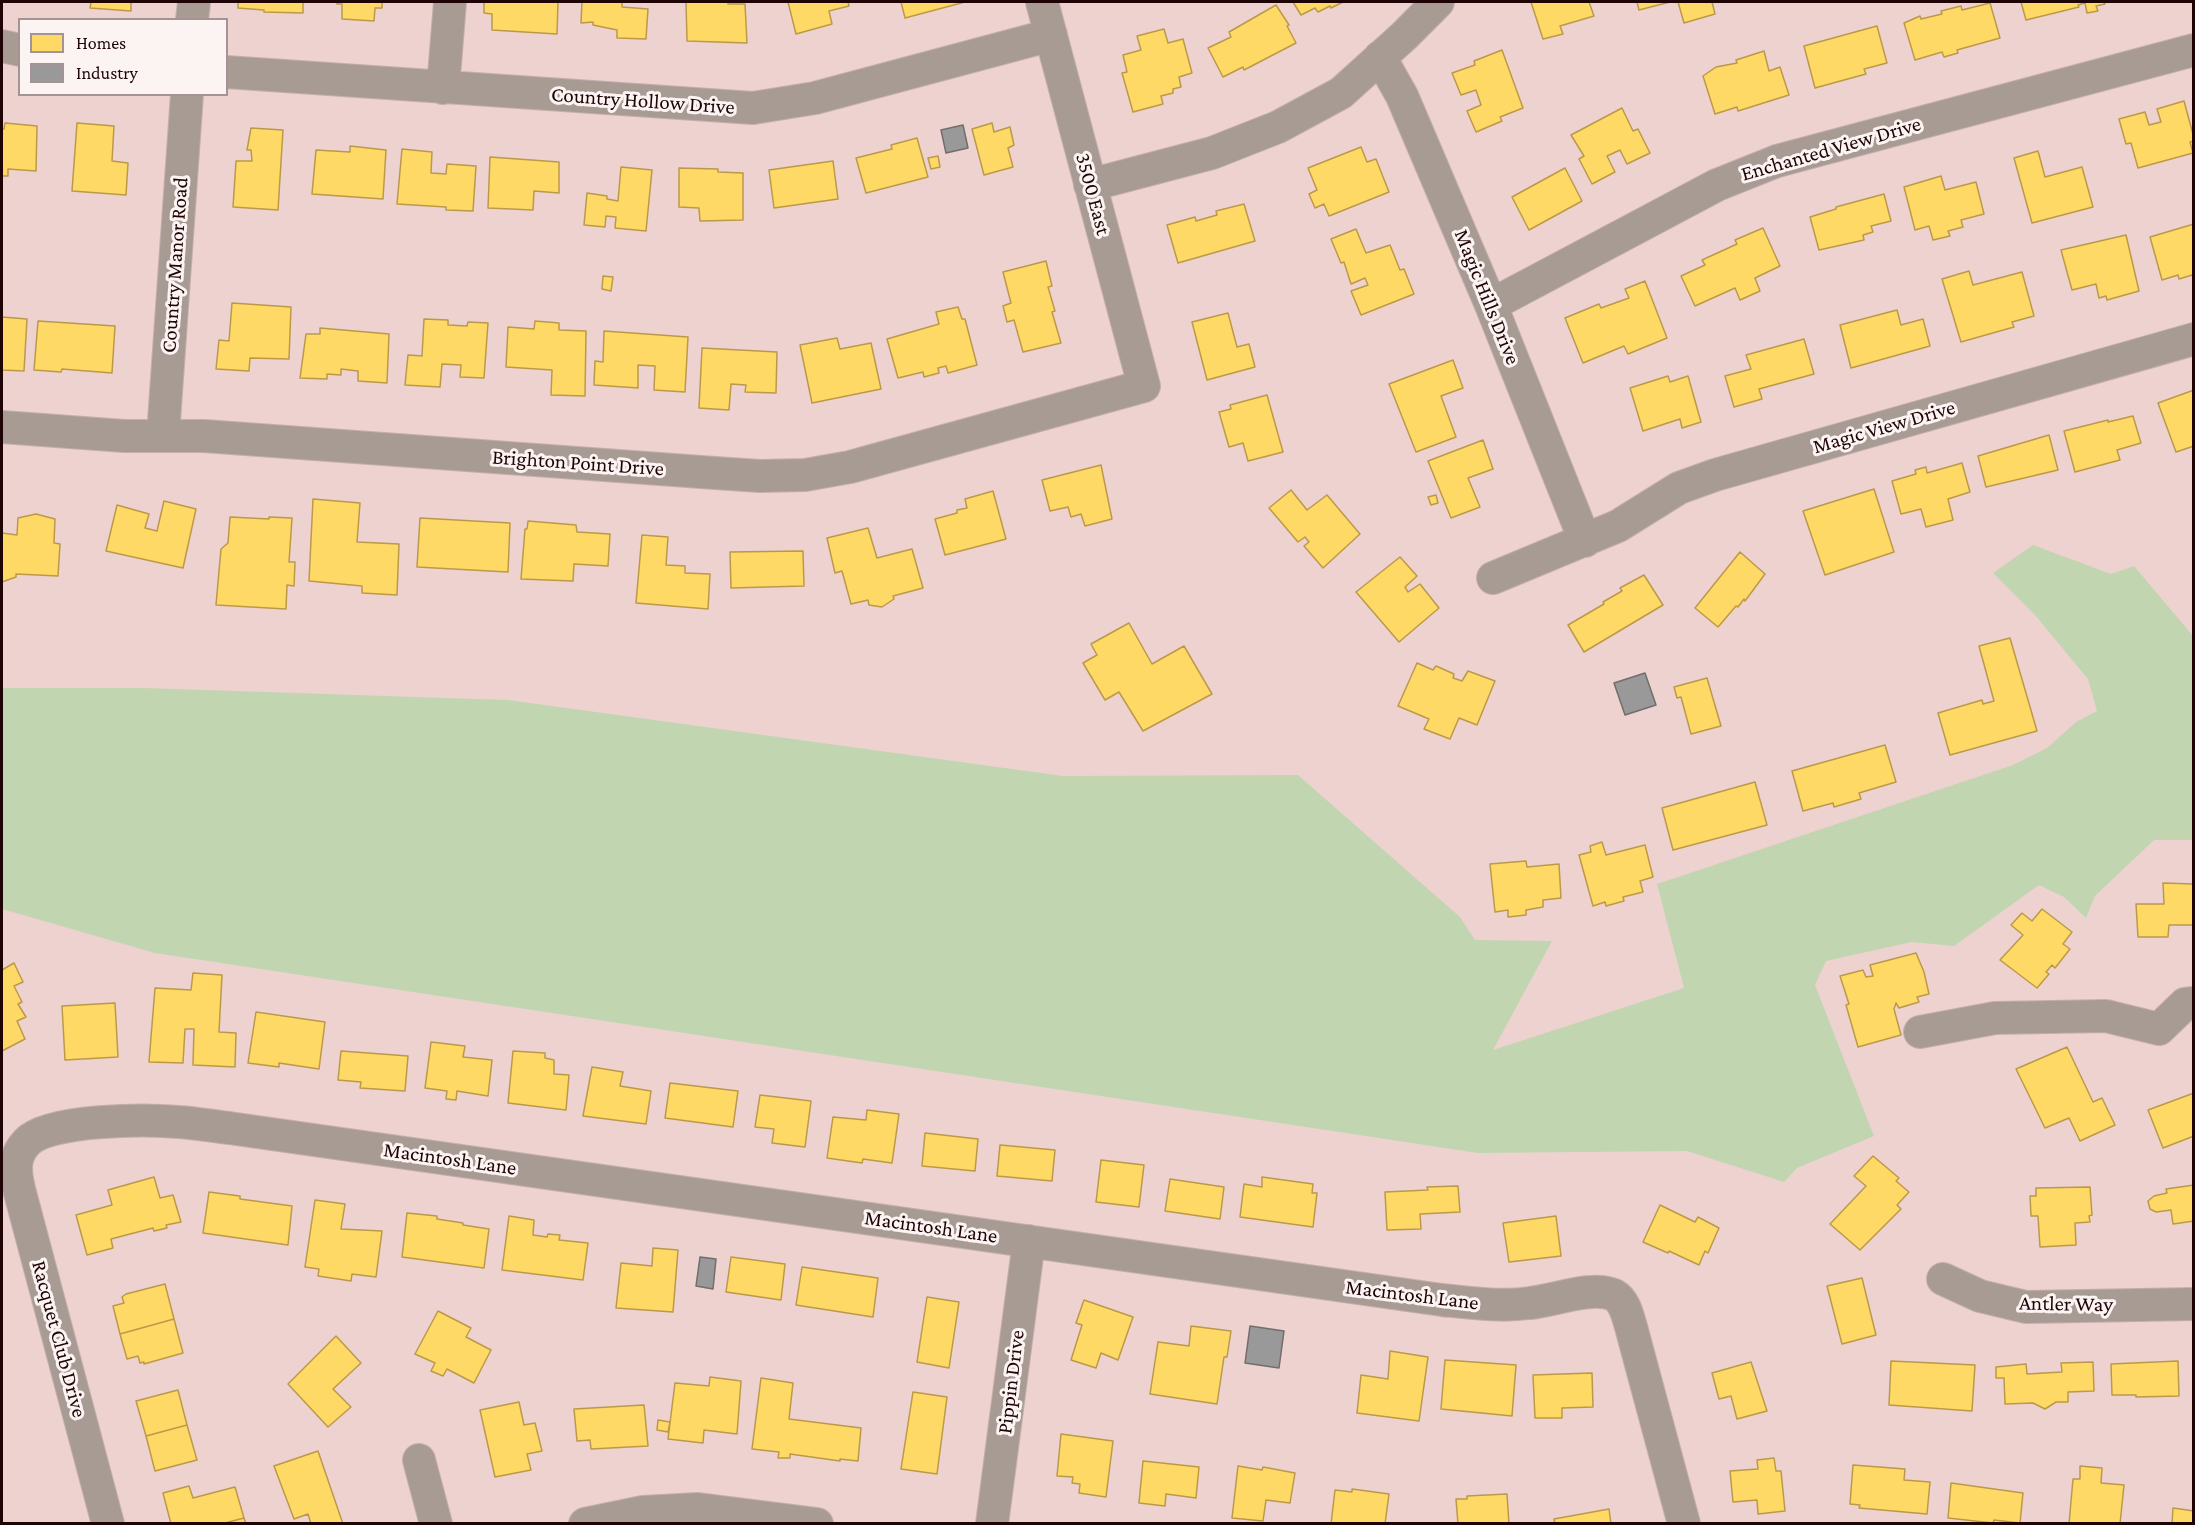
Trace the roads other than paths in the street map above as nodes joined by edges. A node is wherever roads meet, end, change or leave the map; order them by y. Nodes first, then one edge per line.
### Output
1 (194, 2) edge
2 (450, 2) edge
3 (1042, 2) edge
4 (1438, 2) edge
5 (192, 18) edge
6 (1051, 35) junction
7 (2, 46) edge
8 (18, 50) edge
9 (2193, 50) edge
10 (1380, 57) junction
11 (228, 72) edge
12 (443, 87) junction
13 (187, 96) edge
14 (1090, 185) junction
15 (1491, 305) junction
16 (2193, 339) edge
17 (1144, 386) joint
18 (2, 427) edge
19 (163, 435) junction
20 (1585, 541) junction
21 (1493, 578) dead end
22 (2193, 1003) edge
23 (1920, 1032) dead end
24 (10, 1147) edge
25 (1029, 1241) junction
26 (1943, 1279) dead end
27 (2193, 1304) edge
28 (419, 1460) dead end
29 (108, 1524) edge
30 (436, 1524) edge
31 (585, 1524) edge
32 (817, 1524) edge
33 (992, 1524) edge
34 (1684, 1524) edge

1 - 5 street
2 - 12 street
3 - 6 street, 3500 East
4 - 10 street
6 - 12 street, Country Hollow Drive
6 - 14 street, 3500 East
7 - 8 street
9 - 15 street, Enchanted View Drive
10 - 14 street
10 - 15 street, Magic Hills Drive
11 - 12 street, Country Hollow Drive
13 - 19 street, Country Manor Road
14 - 17 street, 3500 East
15 - 20 street, Magic Hills Drive
16 - 20 street, Magic View Drive
17 - 19 street, Brighton Point Drive
18 - 19 street, Brighton Point Drive
20 - 21 street, Magic View Drive
22 - 23 street
24 - 25 street, Macintosh Lane
24 - 29 street, Racquet Club Drive
25 - 33 street, Pippin Drive
25 - 34 street, Macintosh Lane
26 - 27 street, Antler Way
28 - 30 street
31 - 32 street

